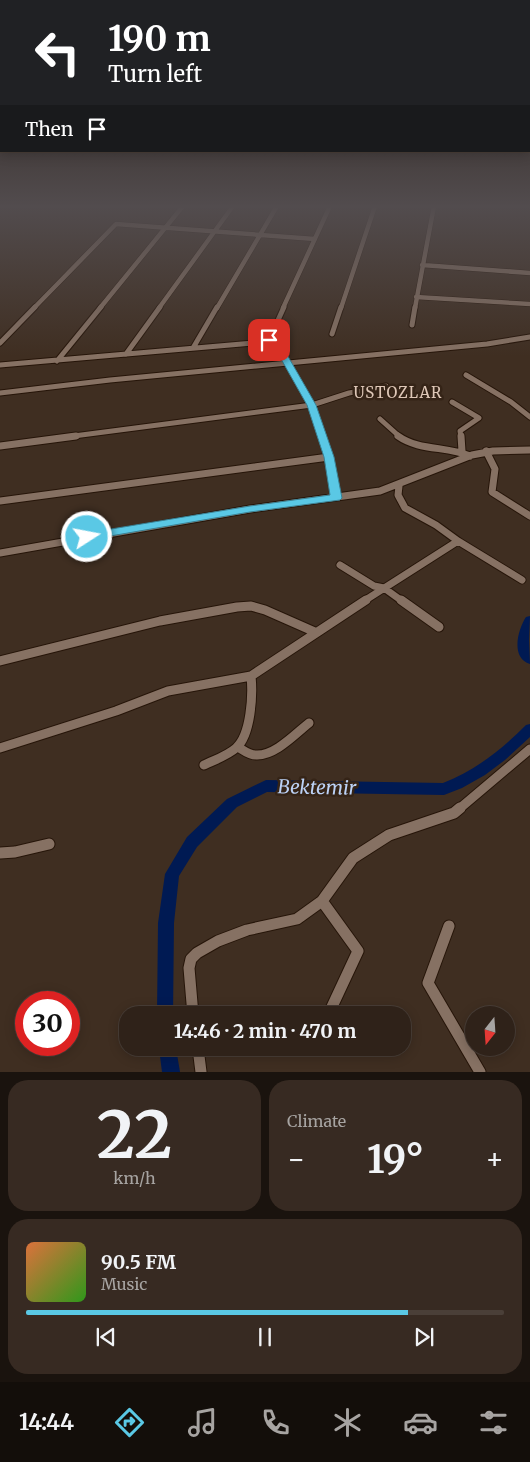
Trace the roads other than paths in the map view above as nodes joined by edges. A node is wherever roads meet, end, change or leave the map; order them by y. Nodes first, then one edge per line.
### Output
1 (85, 256) edge
2 (142, 256) edge
3 (196, 256) edge
4 (248, 256) edge
5 (307, 256) edge
6 (358, 256) edge
7 (424, 256) edge
8 (422, 265) junction
9 (530, 273) edge
10 (416, 297) junction
11 (530, 304) edge
12 (412, 325) dead end
13 (332, 334) dead end
14 (530, 337) edge
15 (269, 340) junction
16 (0, 343) edge
17 (193, 348) junction
18 (126, 354) junction
19 (57, 361) junction
20 (286, 362) junction
21 (0, 365) edge
22 (466, 375) dead end
23 (386, 386) dead end
24 (0, 393) edge
25 (452, 402) dead end
26 (312, 405) junction
27 (530, 417) edge
28 (380, 419) dead end
29 (0, 446) edge
30 (530, 450) edge
31 (462, 451) junction
32 (486, 451) junction
33 (470, 456) junction
34 (329, 457) junction
35 (399, 486) junction
36 (336, 498) junction
37 (0, 501) edge
38 (530, 516) edge
39 (458, 540) junction
40 (0, 553) edge
41 (340, 565) dead end
42 (522, 580) dead end
43 (384, 588) junction
44 (440, 627) dead end
45 (315, 632) junction
46 (0, 661) edge
47 (251, 676) junction
48 (309, 723) dead end
49 (238, 747) junction
50 (0, 748) edge
51 (530, 749) edge
52 (204, 765) dead end
53 (49, 844) dead end
54 (0, 853) edge
55 (322, 901) junction
56 (449, 926) dead end
57 (192, 1006) edge
58 (332, 1006) edge
59 (199, 1056) edge
60 (202, 1072) edge
61 (480, 1072) edge

1 - 16 street
2 - 19 street
3 - 18 street
4 - 17 street
5 - 15 street
6 - 13 street
7 - 8 street
8 - 9 street
8 - 10 street
10 - 11 street
10 - 12 street
14 - 20 street
15 - 17 street
15 - 20 street
17 - 18 street
18 - 19 street
19 - 21 street
20 - 24 street
20 - 26 street
22 - 27 street
23 - 26 street
25 - 31 street
26 - 29 street
26 - 34 street
28 - 31 street
30 - 32 street
31 - 33 street
32 - 33 street
32 - 38 street
33 - 35 street
34 - 36 street
34 - 37 street
35 - 36 street
35 - 39 street
36 - 40 street
39 - 42 street
39 - 43 street
41 - 43 street
43 - 44 street
43 - 45 street
45 - 46 street
45 - 47 street
47 - 49 street
47 - 50 street
48 - 49 street
49 - 52 street
51 - 55 street
53 - 54 street
55 - 57 street
55 - 58 street
56 - 61 street
59 - 60 street

